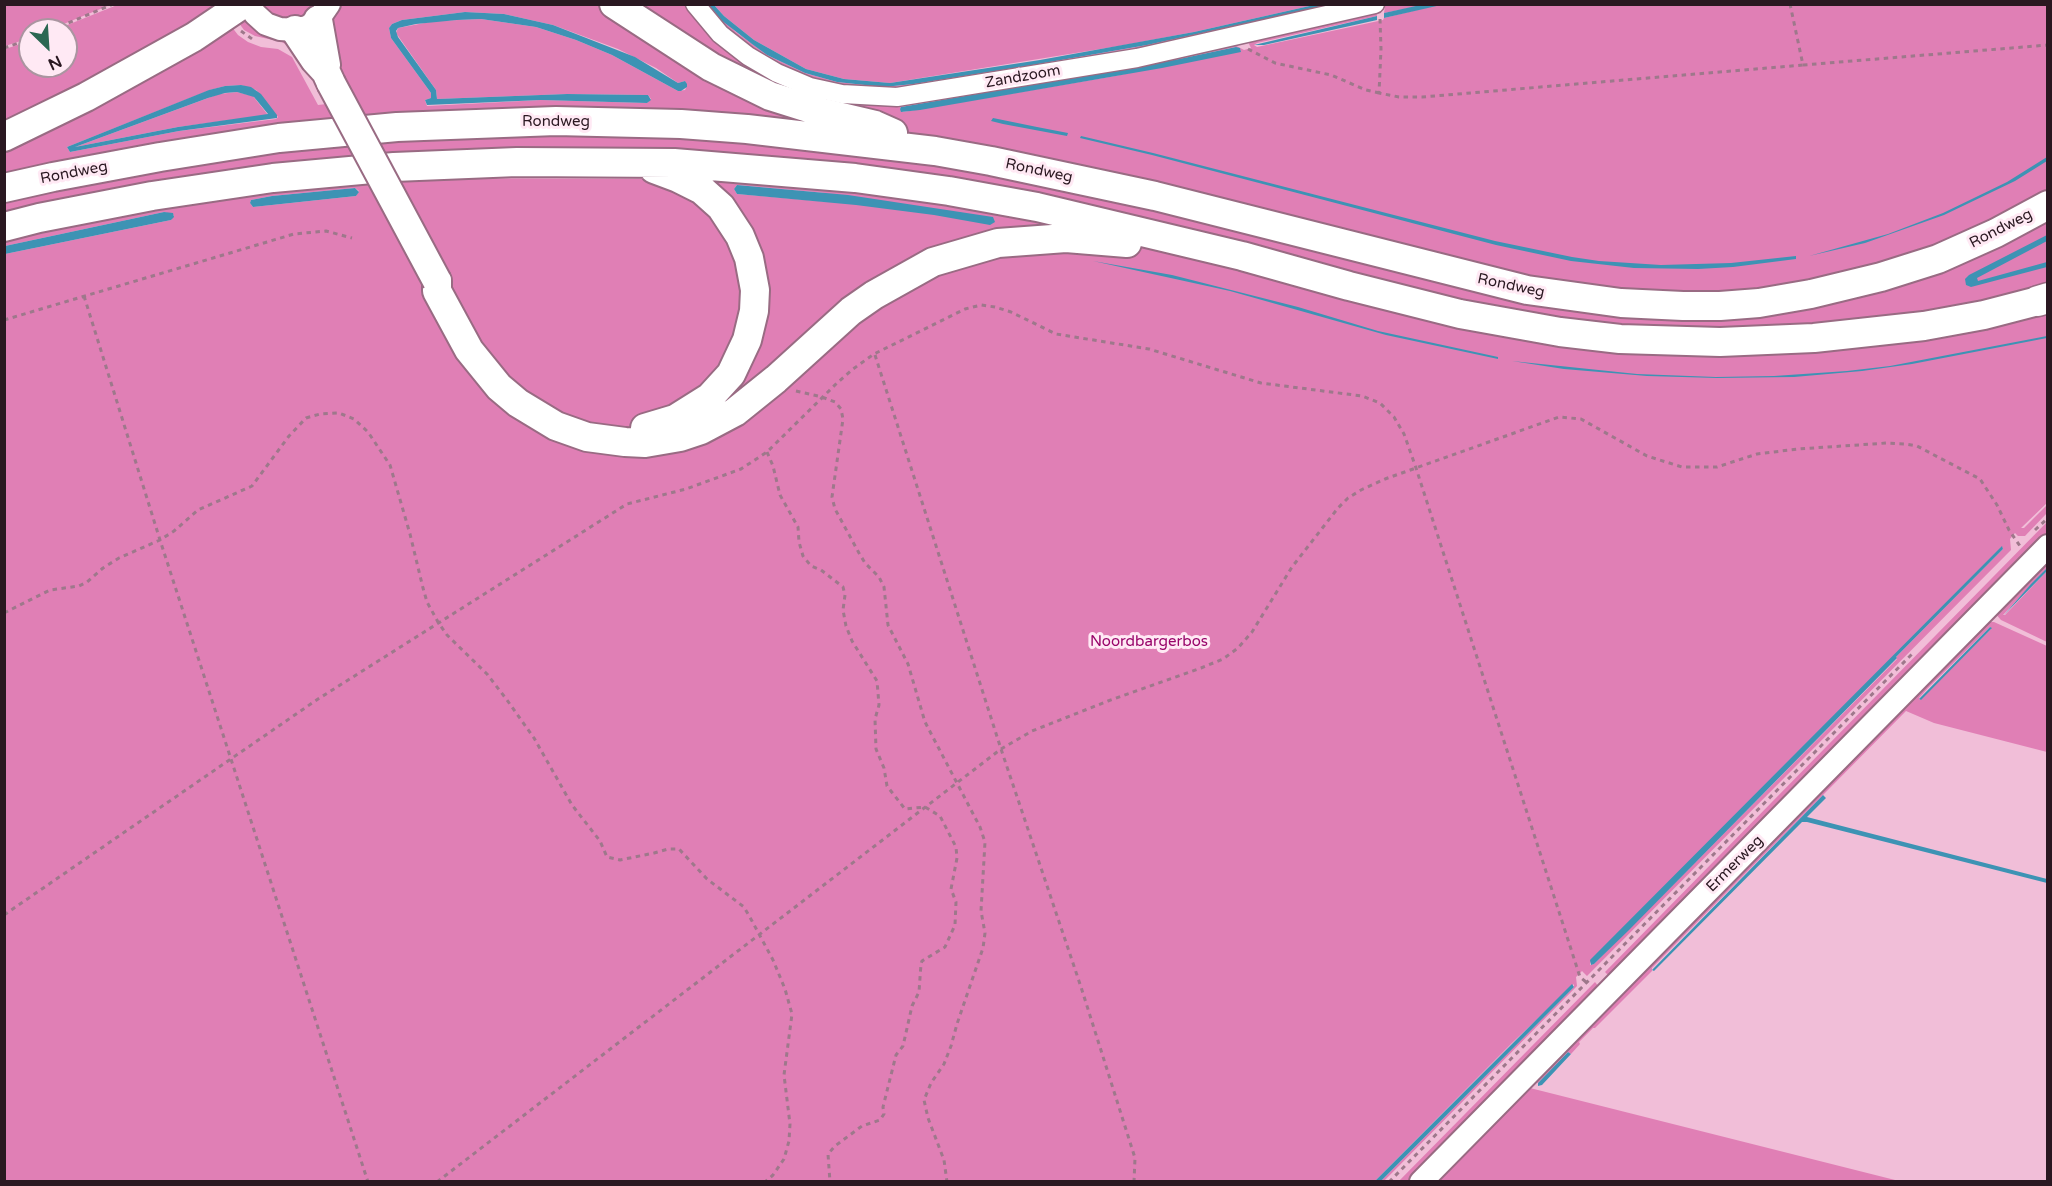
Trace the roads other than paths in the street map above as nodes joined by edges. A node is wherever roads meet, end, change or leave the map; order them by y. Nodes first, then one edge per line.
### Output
1 (243, 4) edge
2 (249, 4) edge
3 (614, 4) edge
4 (695, 4) edge
5 (1377, 11) edge
6 (314, 18) edge
7 (4, 137) edge
8 (934, 151) junction
9 (632, 162) junction
10 (4, 188) edge
11 (2048, 205) edge
12 (4, 227) edge
13 (1242, 256) junction
14 (440, 288) junction
15 (2044, 300) edge
16 (2048, 546) edge
17 (1421, 1182) edge

1 - 7 main road
2 - 6 street
3 - 8 main road
4 - 5 street, Zandzoom
6 - 14 main road, bridge
8 - 10 main road, Rondweg
8 - 11 main road, Rondweg
9 - 12 main road
9 - 13 main road
9 - 14 main road
13 - 14 main road
13 - 15 main road
16 - 17 street, Ermerweg

